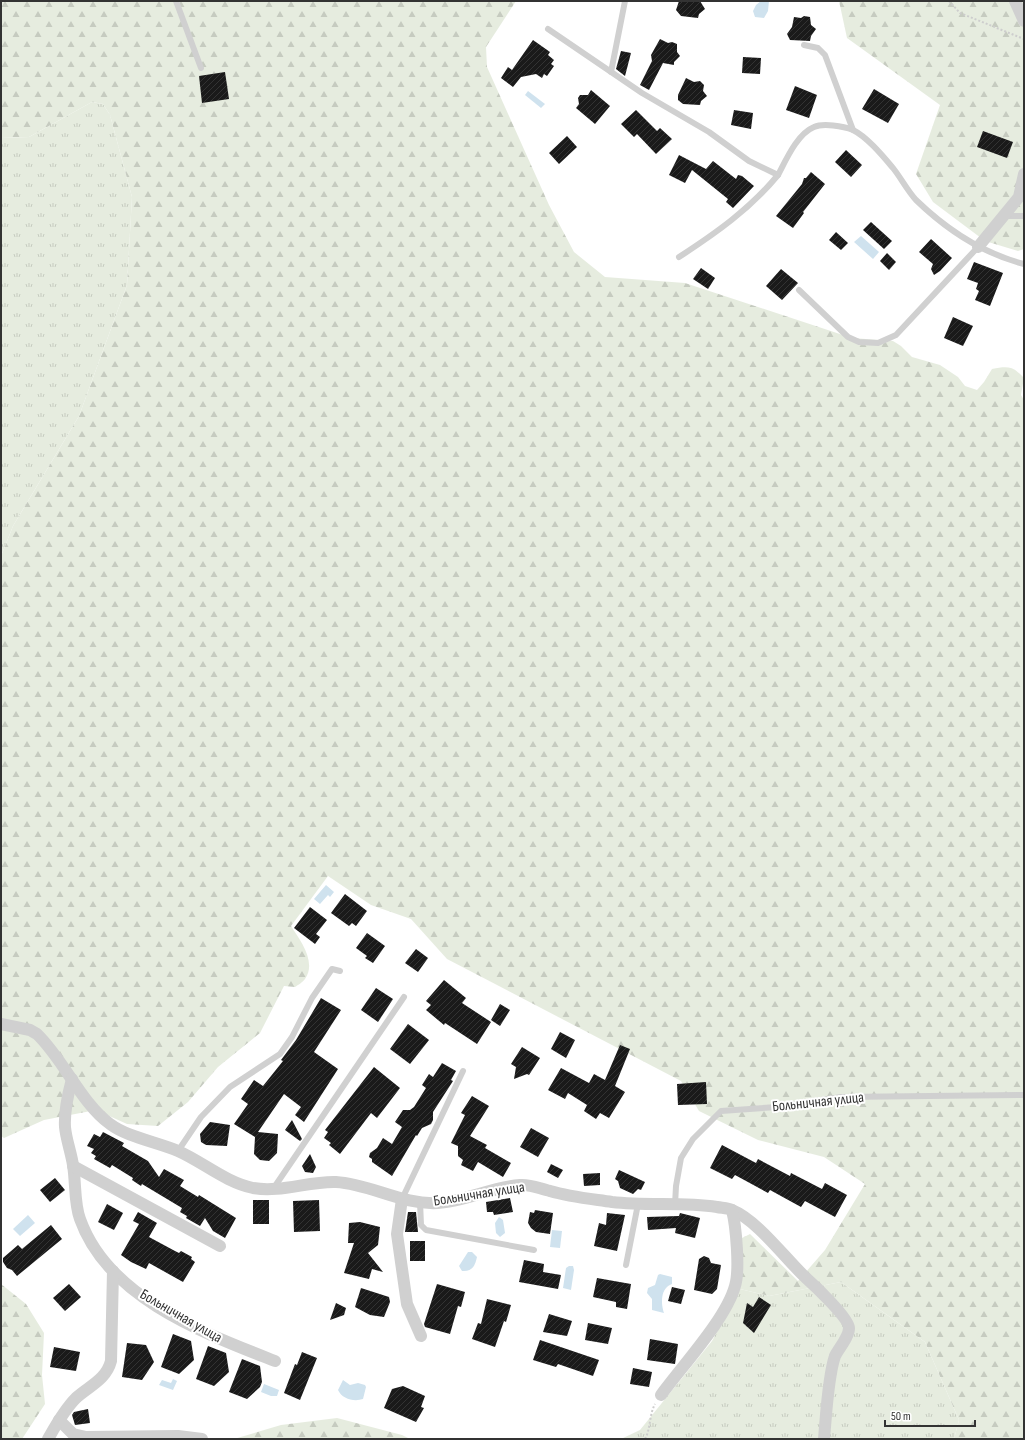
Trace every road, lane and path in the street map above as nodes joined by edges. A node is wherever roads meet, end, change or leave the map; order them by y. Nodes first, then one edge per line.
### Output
1 (176, 1) edge
2 (625, 1) edge
3 (949, 1) edge
4 (1015, 1) edge
5 (1024, 21) edge
6 (548, 29) dead end
7 (1024, 39) edge
8 (804, 45) dead end
9 (200, 68) dead end
10 (611, 72) junction
11 (852, 130) junction
12 (1024, 174) edge
13 (778, 175) junction
14 (1003, 216) junction
15 (1024, 216) edge
16 (978, 247) junction
17 (679, 257) dead end
18 (1024, 264) edge
19 (799, 290) dead end
20 (340, 971) dead end
21 (404, 997) dead end
22 (1, 1024) edge
23 (463, 1071) dead end
24 (72, 1079) junction
25 (1024, 1095) edge
26 (178, 1151) junction
27 (74, 1166) junction
28 (273, 1189) junction
29 (402, 1199) junction
30 (420, 1202) junction
31 (638, 1204) junction
32 (675, 1205) junction
33 (732, 1210) junction
34 (220, 1246) dead end
35 (534, 1250) dead end
36 (626, 1265) dead end
37 (113, 1271) junction
38 (421, 1336) dead end
39 (275, 1361) dead end
40 (661, 1395) joint
41 (59, 1420) junction
42 (48, 1439) edge
43 (202, 1439) edge
44 (645, 1439) edge
45 (824, 1439) edge

1 - 9 lane
2 - 10 lane
3 - 7 path
4 - 5 street
6 - 10 lane
8 - 11 lane
10 - 13 lane
11 - 13 lane
11 - 16 lane
12 - 14 street
13 - 17 lane
14 - 15 lane
14 - 16 street
16 - 18 lane
16 - 19 lane
20 - 26 lane
21 - 28 lane
22 - 24 street, Больничная улица
23 - 29 lane
24 - 26 street, Больничная улица
24 - 27 street, Больничная улица
25 - 32 lane, Больничная улица
26 - 28 street, Больничная улица
27 - 34 street
27 - 37 street, Больничная улица
28 - 29 street, Больничная улица
29 - 30 street, Больничная улица
29 - 38 street
30 - 31 street, Больничная улица
30 - 35 lane
31 - 32 street, Больничная улица
31 - 36 lane
32 - 33 street, Больничная улица
33 - 40 street
33 - 45 street, Больничная улица
37 - 39 street, Больничная улица
37 - 41 street
40 - 44 path
41 - 42 street
41 - 43 street

